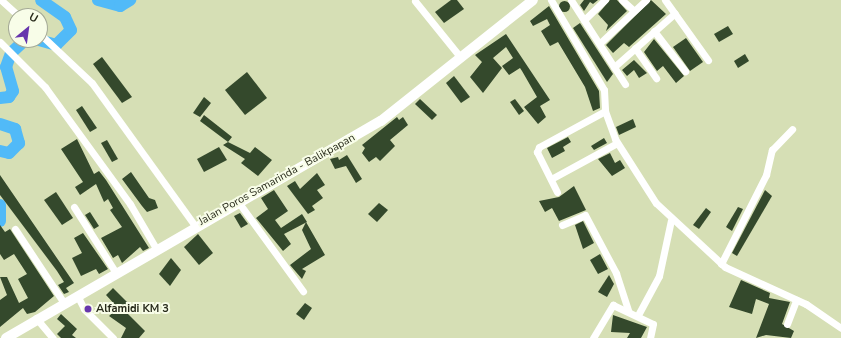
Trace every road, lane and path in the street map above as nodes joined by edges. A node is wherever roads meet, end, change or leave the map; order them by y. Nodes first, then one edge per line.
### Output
1 (0, 0) edge
2 (532, 0) edge
3 (551, 0) edge
4 (571, 0) edge
5 (605, 0) edge
6 (622, 0) edge
7 (646, 0) edge
8 (665, 0) edge
9 (415, 1) edge
10 (10, 8) edge
11 (633, 10) junction
12 (674, 13) junction
13 (584, 20) junction
14 (654, 31) junction
15 (0, 42) edge
16 (48, 42) edge
17 (600, 43) junction
18 (635, 48) junction
19 (461, 58) junction
20 (708, 60) dead end
21 (614, 67) junction
22 (685, 71) dead end
23 (656, 78) dead end
24 (625, 84) dead end
25 (605, 111) junction
26 (792, 129) dead end
27 (617, 143) junction
28 (551, 180) junction
29 (557, 192) dead end
30 (239, 203) junction
31 (74, 207) dead end
32 (671, 220) junction
33 (195, 226) junction
34 (562, 226) dead end
35 (15, 230) dead end
36 (157, 250) junction
37 (721, 264) junction
38 (116, 273) junction
39 (303, 291) dead end
40 (77, 296) junction
41 (796, 300) junction
42 (64, 303) junction
43 (628, 311) junction
44 (638, 315) junction
45 (36, 318) junction
46 (787, 324) dead end
47 (841, 328) edge
48 (6, 338) edge
49 (53, 338) edge
50 (113, 338) edge
51 (593, 338) edge
52 (650, 338) edge

1 - 10 street
2 - 19 highway, Jalan Poros Samarinda - Balikpapan
3 - 25 street
4 - 13 street
5 - 13 street
6 - 11 street
7 - 11 street
8 - 12 street
9 - 19 street
11 - 17 street
12 - 14 street
12 - 20 street
13 - 17 street
14 - 18 street
14 - 22 street
15 - 36 street
16 - 33 street
17 - 21 street
18 - 21 street
18 - 23 street
19 - 30 highway, Jalan Poros Samarinda - Balikpapan
21 - 24 street
25 - 27 street
25 - 28 street
26 - 37 street
27 - 28 street
27 - 32 street
28 - 29 street
30 - 33 highway, Jalan Poros Samarinda - Balikpapan
30 - 39 street
31 - 38 street
32 - 37 street
32 - 44 street
33 - 36 highway, Jalan Poros Samarinda - Balikpapan
34 - 43 street
35 - 42 street
36 - 38 highway, Jalan Poros Samarinda - Balikpapan
37 - 41 street
38 - 40 highway, Jalan Poros Samarinda - Balikpapan
40 - 42 highway, Jalan Poros Samarinda - Balikpapan
40 - 50 street
41 - 46 street
41 - 47 street
42 - 45 highway, Jalan Poros Samarinda - Balikpapan
43 - 44 street
43 - 51 street
44 - 52 street
45 - 48 highway, Jalan Poros Samarinda - Balikpapan
45 - 49 street

